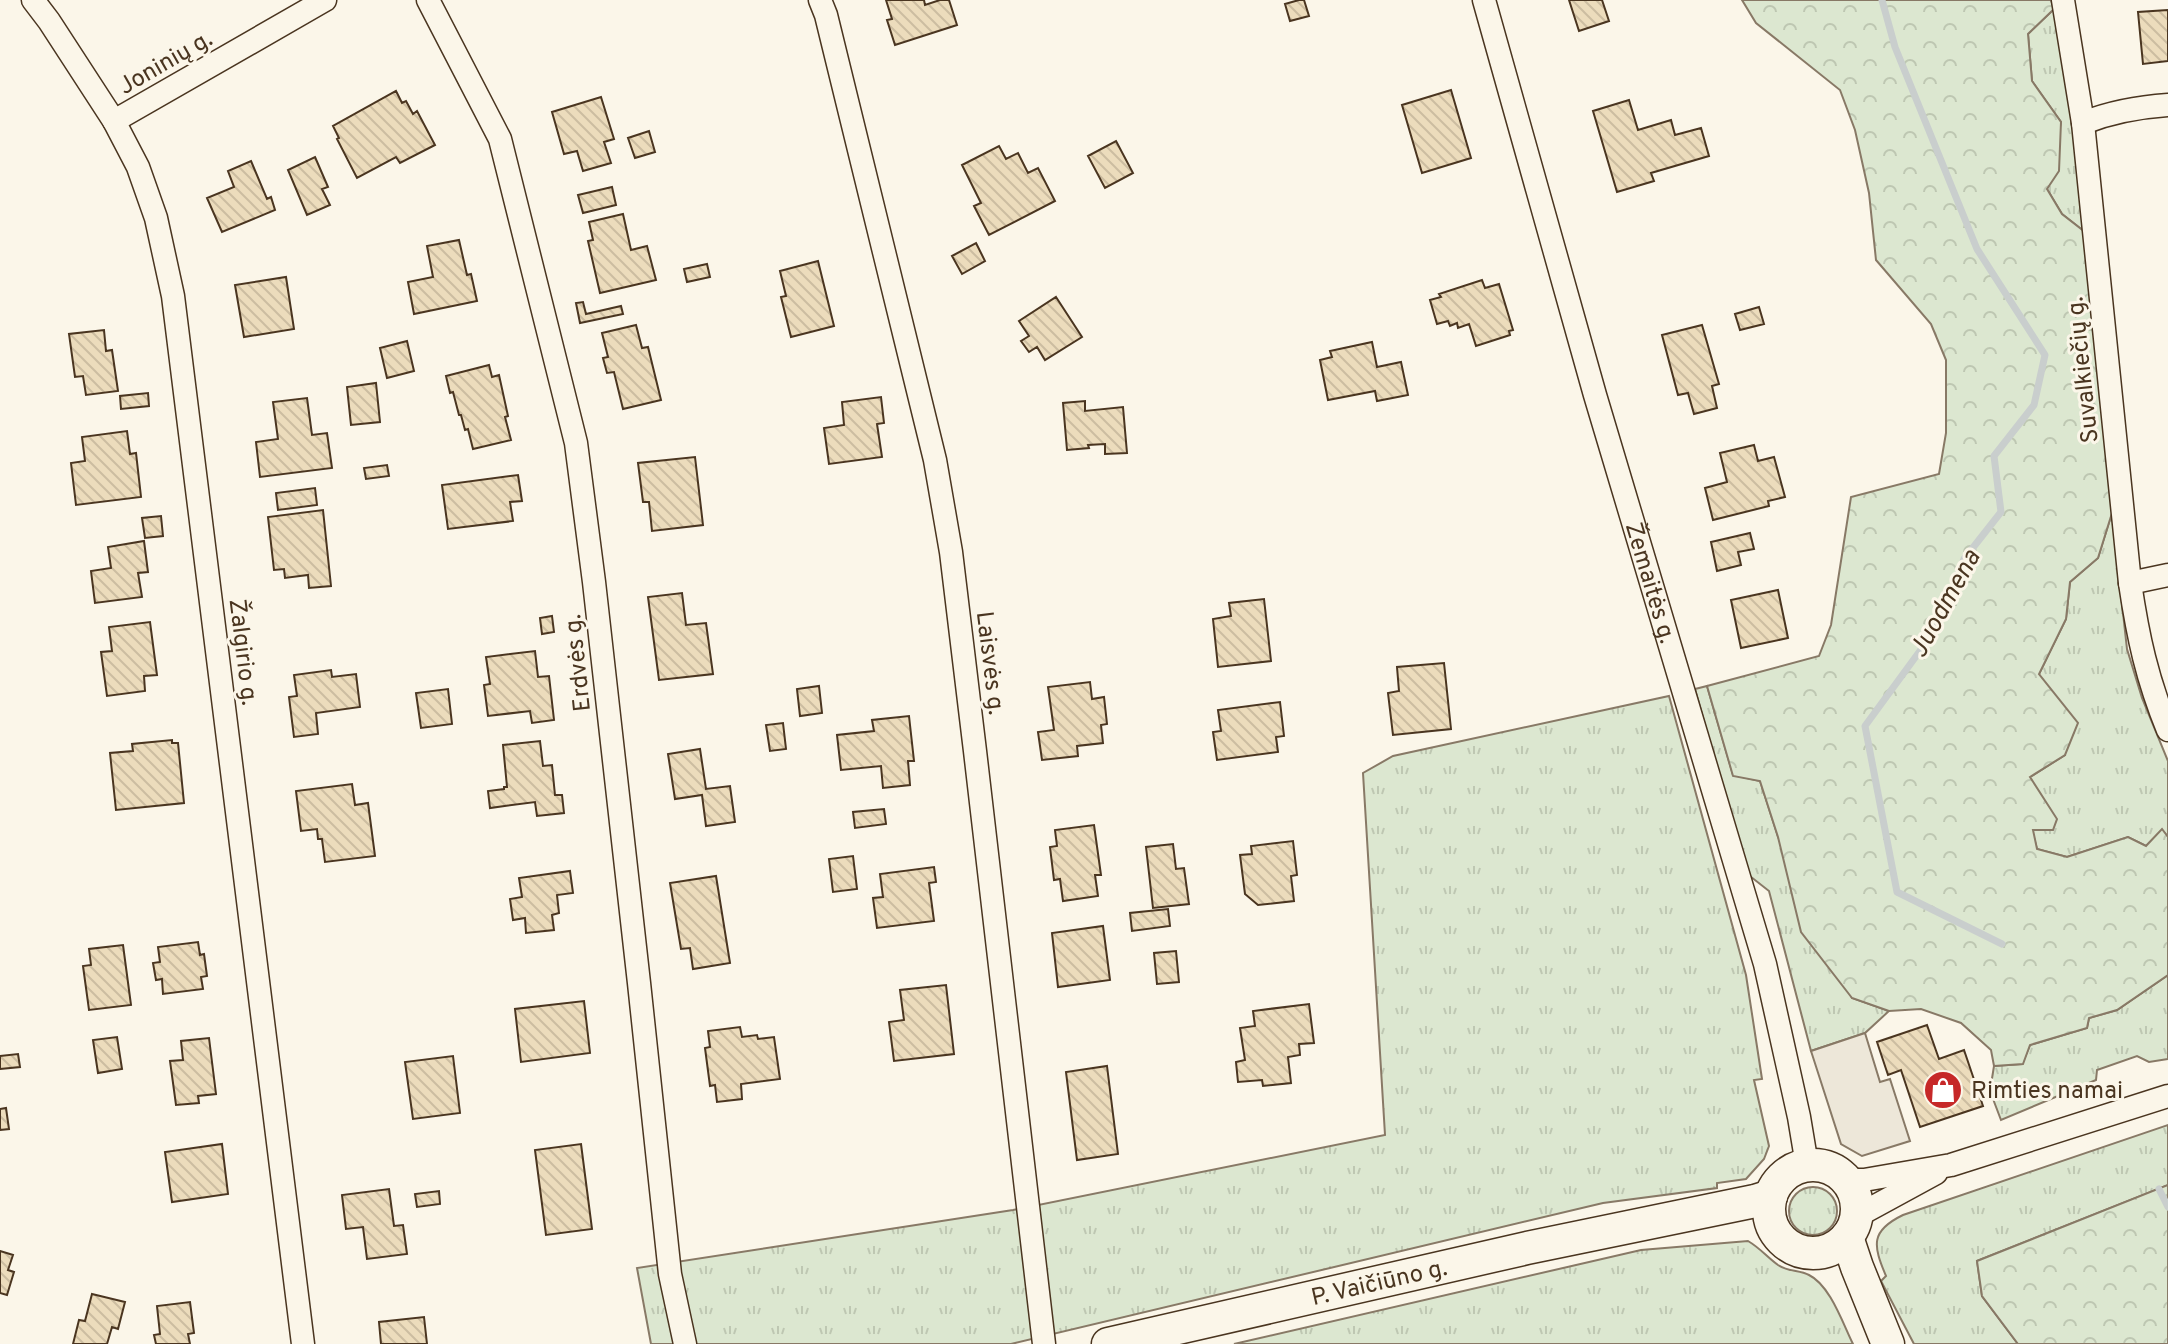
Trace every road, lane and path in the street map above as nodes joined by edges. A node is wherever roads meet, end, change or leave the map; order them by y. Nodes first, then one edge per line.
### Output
1 (33, 0) edge
2 (325, 0) edge
3 (428, 0) edge
4 (820, 0) edge
5 (1484, 0) edge
6 (2063, 0) edge
7 (2168, 105) edge
8 (114, 121) junction
9 (2083, 123) junction
10 (2168, 575) edge
11 (2130, 583) junction
12 (2168, 730) edge
13 (2168, 1096) edge
14 (1807, 1165) junction
15 (1951, 1165) junction
16 (1846, 1180) junction
17 (1771, 1196) junction
18 (1650, 1224) junction
19 (1775, 1231) junction
20 (1842, 1235) junction
21 (303, 1344) edge
22 (685, 1344) edge
23 (1044, 1344) edge
24 (1108, 1344) edge
25 (1886, 1344) edge

1 - 8 street, Žalgirio g.
2 - 8 street, Joninių g.
3 - 22 street, Erdvės g.
4 - 23 street, Laisvės g.
5 - 14 street, Žemaitės g.
6 - 9 street, Suvalkiečių g.
7 - 9 street
8 - 21 street, Žalgirio g.
9 - 11 street, Suvalkiečių g.
10 - 11 street
11 - 12 street, Suvalkiečių g.
13 - 15 street
14 - 16 main road
14 - 17 main road
15 - 16 street
15 - 20 street
16 - 20 main road
17 - 18 main road, P. Vaičiūno g.
17 - 19 main road
18 - 19 main road, P. Vaičiūno g.
18 - 24 main road, P. Vaičiūno g.
19 - 20 main road
20 - 25 main road

